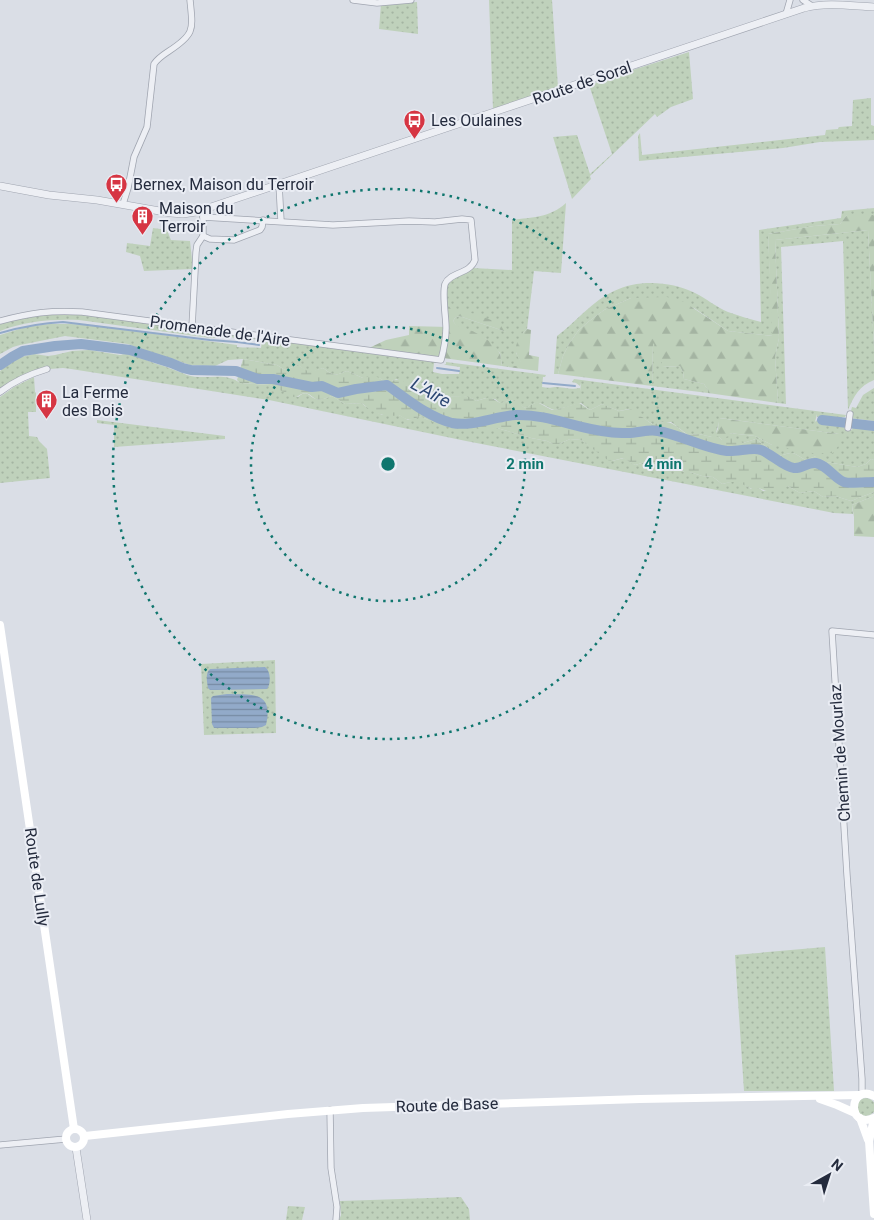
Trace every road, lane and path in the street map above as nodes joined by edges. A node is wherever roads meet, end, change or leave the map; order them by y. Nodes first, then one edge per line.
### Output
1 (190, 0) edge
2 (352, 0) edge
3 (412, 0) edge
4 (790, 0) edge
5 (803, 0) edge
6 (372, 1) edge
7 (812, 6) junction
8 (874, 7) edge
9 (786, 14) junction
10 (278, 184) junction
11 (0, 186) edge
12 (123, 204) junction
13 (203, 214) junction
14 (263, 220) junction
15 (281, 221) junction
16 (203, 236) junction
17 (0, 321) edge
18 (192, 327) junction
19 (47, 370) dead end
20 (0, 392) edge
21 (850, 416) dead end
22 (848, 428) dead end
23 (0, 625) edge
24 (874, 635) edge
25 (861, 1095) junction
26 (874, 1096) edge
27 (811, 1097) junction
28 (330, 1110) junction
29 (858, 1116) junction
30 (874, 1118) edge
31 (74, 1129) junction
32 (84, 1136) junction
33 (66, 1139) junction
34 (869, 1141) junction
35 (0, 1145) edge
36 (76, 1148) junction
37 (874, 1214) edge
38 (87, 1220) edge
39 (336, 1220) edge

1 - 12 street
2 - 6 street
3 - 6 street
4 - 9 street
5 - 7 street
7 - 8 street, Route de Soral
7 - 9 street, Route de Soral
9 - 10 street, Route de Soral
10 - 13 street, Route de Soral
10 - 15 street
11 - 12 street, Route de Soral
12 - 13 street, Route de Soral
13 - 14 street
13 - 16 street
14 - 15 street
14 - 16 street
15 - 18 street, Promenade de l'Aire
16 - 18 street
17 - 18 street, Promenade de l'Aire
19 - 20 street
21 - 22 street
23 - 31 main road, Route de Lully
24 - 25 street, Chemin de Mourlaz
25 - 26 main road, Route de Base
25 - 27 main road, Route de Base
25 - 29 main road
27 - 28 main road, Route de Base
27 - 29 main road, Route de Base
28 - 32 main road, Route de Base
28 - 39 street
29 - 30 main road
29 - 34 main road
30 - 34 main road
31 - 32 main road
31 - 33 main road
32 - 36 main road
33 - 35 street
33 - 36 main road
34 - 37 main road
36 - 38 street

